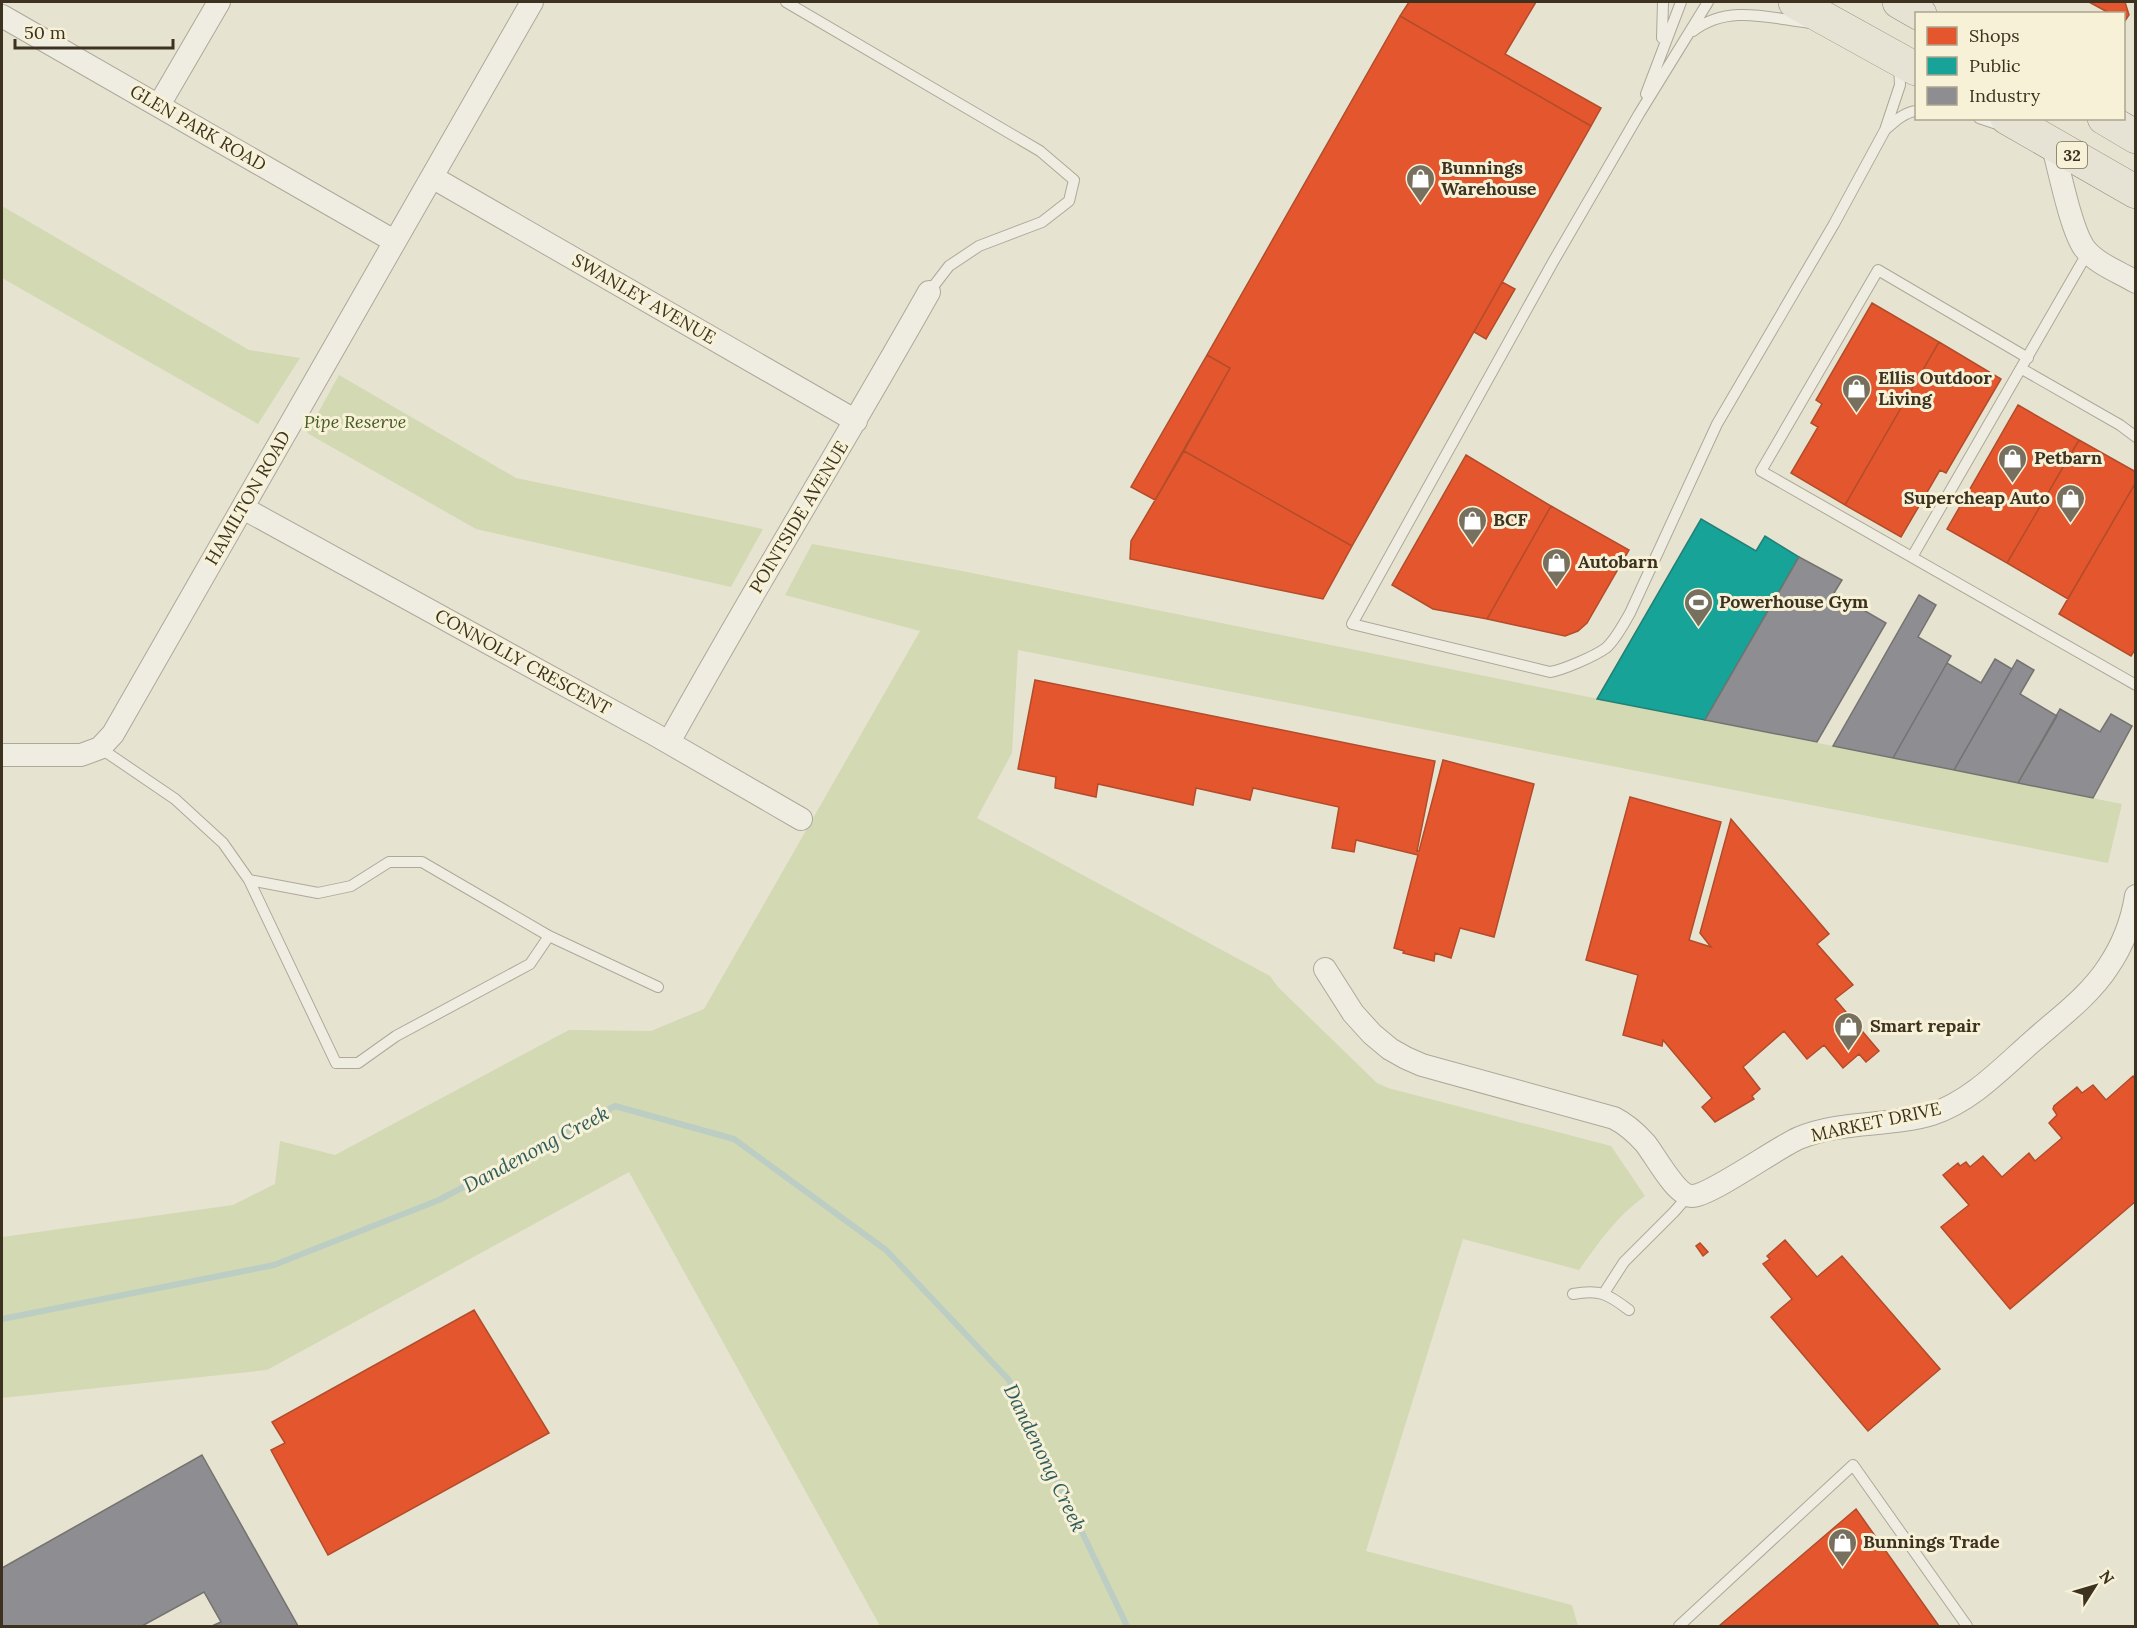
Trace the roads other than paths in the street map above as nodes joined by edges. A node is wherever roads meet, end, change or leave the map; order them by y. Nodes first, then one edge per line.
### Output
1 (219, 2) edge
2 (532, 2) edge
3 (786, 2) edge
4 (1663, 2) edge
5 (1681, 2) edge
6 (1708, 2) edge
7 (1795, 2) edge
8 (1899, 2) edge
9 (1916, 12) edge
10 (2, 16) edge
11 (1842, 28) junction
12 (1690, 33) junction
13 (1660, 57) junction
14 (1907, 64) edge
15 (159, 105) junction
16 (1915, 111) edge
17 (1639, 114) junction
18 (1985, 120) edge
19 (2011, 120) edge
20 (2107, 120) edge
21 (1885, 130) junction
22 (2136, 137) edge
23 (2052, 143) junction
24 (432, 177) junction
25 (2136, 192) edge
26 (394, 241) junction
27 (2088, 252) junction
28 (2136, 282) edge
29 (929, 292) joint
30 (2028, 358) junction
31 (2022, 369) junction
32 (856, 421) junction
33 (2136, 437) edge
34 (243, 508) junction
35 (1912, 557) junction
36 (2136, 685) edge
37 (669, 742) junction
38 (100, 748) junction
39 (2, 755) edge
40 (801, 819) dead end
41 (249, 880) junction
42 (2136, 896) edge
43 (549, 936) junction
44 (1325, 969) dead end
45 (658, 987) dead end
46 (1688, 1196) junction
47 (1604, 1293) junction
48 (1573, 1294) dead end
49 (1629, 1310) dead end
50 (1679, 1626) edge
51 (1967, 1626) edge

1 - 15 street
2 - 24 street, HAMILTON ROAD
3 - 29 lane
4 - 13 lane
5 - 13 lane
6 - 12 lane
7 - 11 main road
8 - 9 main road
10 - 15 street, GLEN PARK ROAD
11 - 12 lane
11 - 14 main road
12 - 17 lane
13 - 17 lane
14 - 21 lane
15 - 26 street, GLEN PARK ROAD
16 - 21 lane
17 - 21 lane
18 - 23 lane
19 - 23 main road, 32
20 - 22 main road
23 - 25 main road, 32
23 - 27 street
24 - 26 street, HAMILTON ROAD
24 - 32 street, SWANLEY AVENUE
26 - 34 street, HAMILTON ROAD
27 - 28 street
27 - 30 lane
29 - 32 street, POINTSIDE AVENUE
30 - 31 lane
30 - 35 lane
31 - 33 lane
31 - 35 lane
32 - 37 street, POINTSIDE AVENUE
34 - 37 street, CONNOLLY CRESCENT
34 - 38 street, HAMILTON ROAD
35 - 36 lane
37 - 40 street, CONNOLLY CRESCENT
38 - 39 street
38 - 41 lane
41 - 43 lane
41 - 43 lane
42 - 46 street, MARKET DRIVE
43 - 45 lane
44 - 46 street
46 - 47 lane
47 - 48 lane
47 - 49 lane
50 - 51 lane

